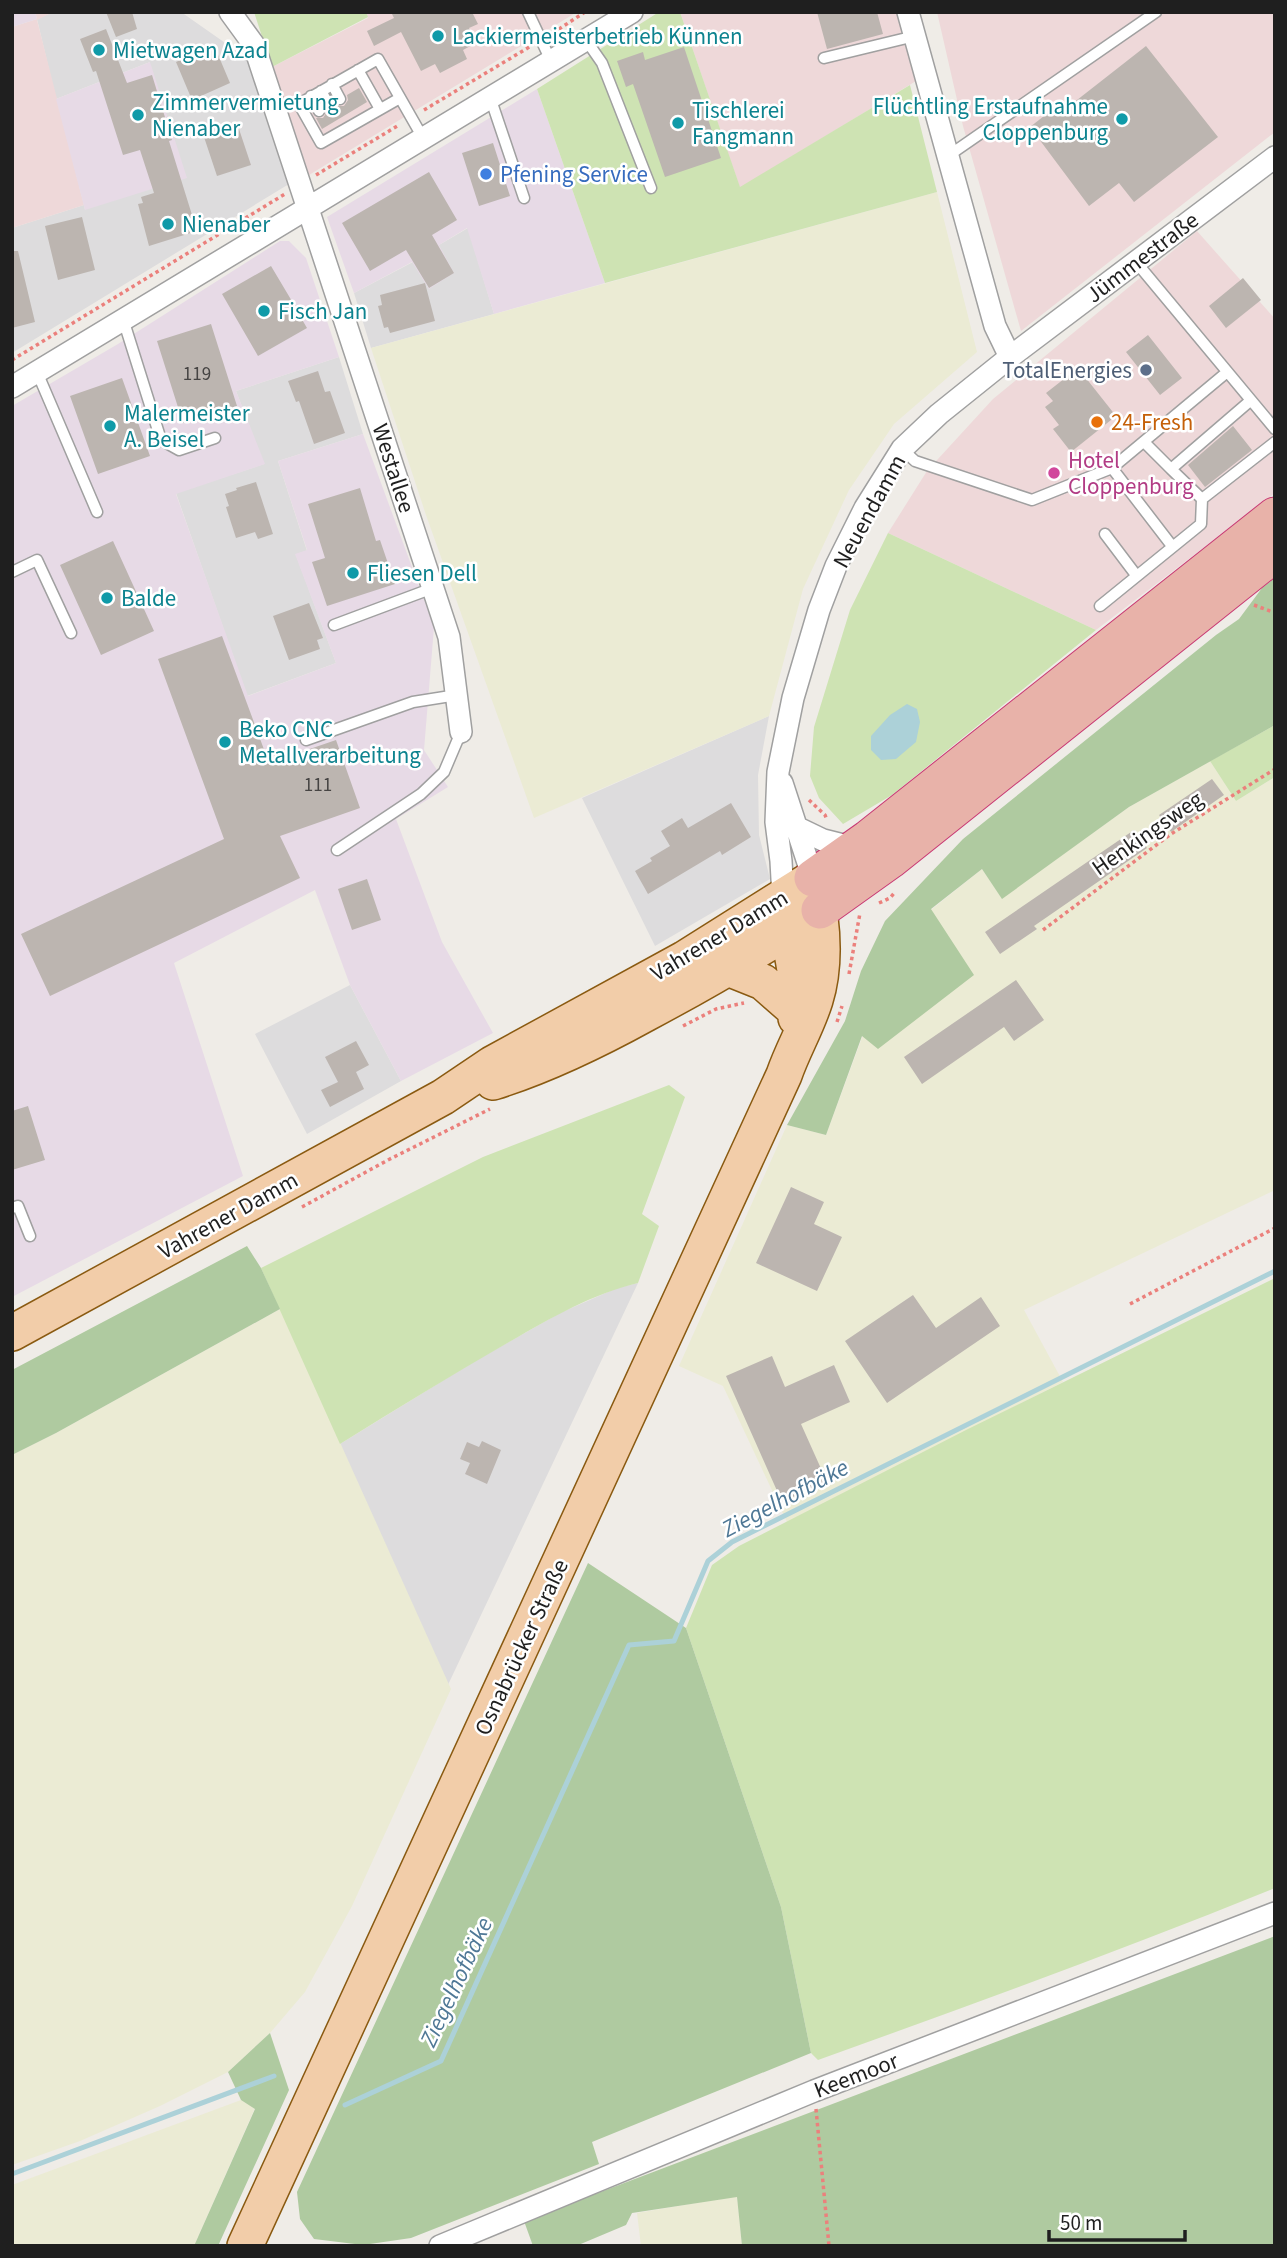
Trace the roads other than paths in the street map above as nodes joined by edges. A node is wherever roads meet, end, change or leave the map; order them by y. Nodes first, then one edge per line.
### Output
1 (230, 12) edge
2 (528, 12) edge
3 (632, 12) edge
4 (908, 12) edge
5 (1156, 12) edge
6 (915, 36) junction
7 (586, 40) junction
8 (824, 58) dead end
9 (551, 61) junction
10 (358, 70) junction
11 (332, 84) junction
12 (316, 94) junction
13 (490, 97) junction
14 (400, 98) junction
15 (340, 99) dead end
16 (324, 108) dead end
17 (380, 109) junction
18 (348, 113) dead end
19 (354, 124) junction
20 (423, 138) junction
21 (947, 156) junction
22 (1275, 157) edge
23 (651, 188) dead end
24 (524, 198) dead end
25 (308, 207) junction
26 (1136, 262) junction
27 (123, 320) junction
28 (1010, 357) junction
29 (37, 372) junction
30 (1226, 373) junction
31 (12, 387) edge
32 (1250, 401) junction
33 (1275, 429) edge
34 (215, 438) dead end
35 (1144, 442) junction
36 (1275, 442) edge
37 (902, 449) junction
38 (1112, 468) junction
39 (1171, 469) junction
40 (1202, 499) junction
41 (97, 512) dead end
42 (1275, 516) edge
43 (1105, 534) dead end
44 (1172, 546) junction
45 (1275, 553) edge
46 (12, 572) edge
47 (1136, 575) junction
48 (433, 588) junction
49 (1100, 606) dead end
50 (334, 625) dead end
51 (71, 633) dead end
52 (457, 695) junction
53 (461, 732) joint
54 (306, 740) dead end
55 (778, 772) junction
56 (796, 827) junction
57 (855, 848) junction
58 (337, 850) dead end
59 (805, 895) junction
60 (788, 932) junction
61 (728, 968) junction
62 (796, 1011) junction
63 (793, 1048) junction
64 (443, 1097) junction
65 (12, 1208) edge
66 (30, 1236) dead end
67 (12, 1334) edge
68 (1275, 1913) edge
69 (251, 2244) edge
70 (440, 2246) edge

1 - 25 street, Westallee
2 - 9 lane
3 - 7 street
4 - 6 street
5 - 21 lane
6 - 8 lane
6 - 21 street
7 - 9 street
7 - 23 lane
9 - 13 street
10 - 11 lane
10 - 14 lane
10 - 17 lane
11 - 12 lane
11 - 15 lane
12 - 16 lane
12 - 19 lane
13 - 20 street
13 - 24 lane
14 - 17 lane
14 - 20 lane
17 - 19 lane
18 - 19 lane
20 - 25 street
21 - 28 street
22 - 26 street, Jümmestraße
25 - 27 street
25 - 48 street, Westallee
26 - 28 street, Jümmestraße
26 - 30 lane
27 - 29 street
27 - 34 lane
28 - 37 street, Neuendamm
29 - 31 street
29 - 41 lane
30 - 32 lane
30 - 35 lane
32 - 33 lane
32 - 39 lane
35 - 38 lane
35 - 39 lane
36 - 40 lane
37 - 38 lane
37 - 55 street, Neuendamm
38 - 44 lane
39 - 40 lane
40 - 44 lane
42 - 57 highway
43 - 47 lane
44 - 47 lane
45 - 59 highway
46 - 51 lane
47 - 49 lane
48 - 50 lane
48 - 52 street, Westallee
52 - 53 street, Westallee
52 - 54 lane
53 - 58 lane
55 - 56 street, Neuendamm
55 - 59 street, Neuendamm
56 - 57 street
56 - 59 street, Neuendamm
57 - 59 highway
59 - 60 main road, Vahrener Damm
59 - 63 main road, Osnabrücker Straße
59 - 64 main road, Vahrener Damm
60 - 61 main road, Vahrener Damm
60 - 62 main road, Osnabrücker Straße
61 - 62 main road
61 - 64 main road, Vahrener Damm
62 - 63 main road, Osnabrücker Straße
63 - 69 main road, Osnabrücker Straße
64 - 67 main road, Vahrener Damm
65 - 66 lane
68 - 70 street, Keemoor

